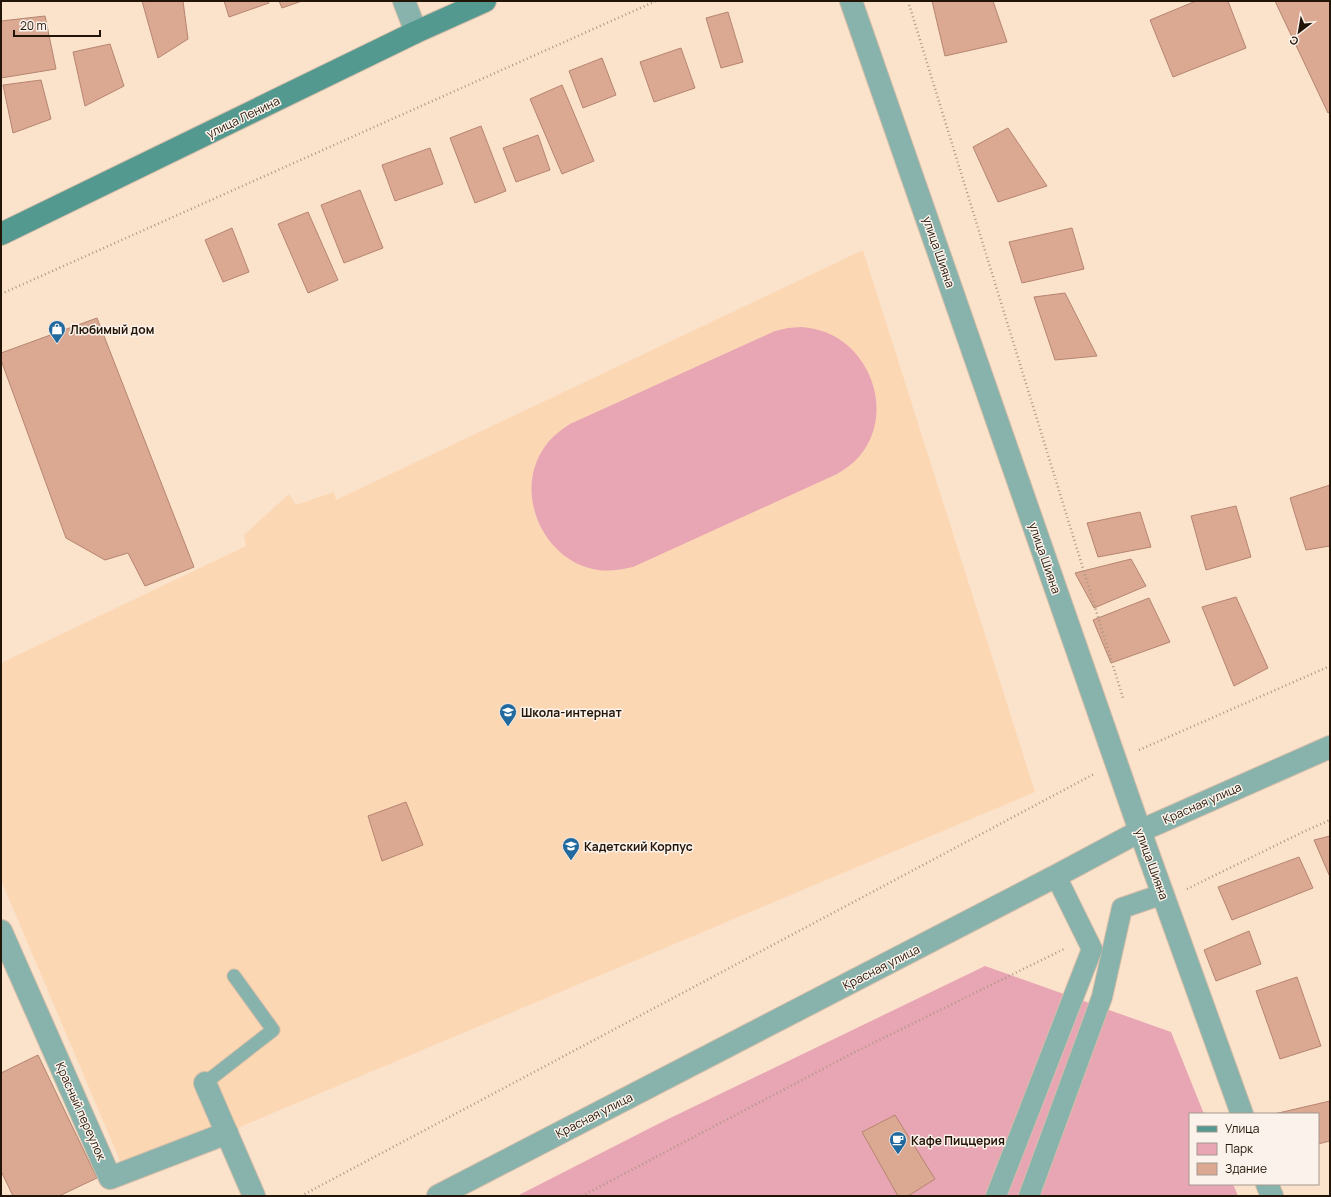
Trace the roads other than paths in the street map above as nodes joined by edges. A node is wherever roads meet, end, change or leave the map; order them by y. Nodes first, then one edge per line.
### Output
1 (404, 1) edge
2 (486, 1) edge
3 (851, 1) edge
4 (416, 32) junction
5 (1, 234) edge
6 (1330, 747) edge
7 (1140, 831) junction
8 (1056, 876) junction
9 (1172, 893) junction
10 (1, 931) edge
11 (234, 976) dead end
12 (205, 1083) joint
13 (1242, 1113) edge
14 (227, 1133) junction
15 (1267, 1185) edge
16 (254, 1196) edge
17 (438, 1196) edge
18 (996, 1196) edge
19 (1029, 1196) edge
20 (1272, 1196) edge

1 - 4 street
2 - 4 main road, улица Ленина
3 - 7 street, улица Шияна
4 - 5 main road, улица Ленина
6 - 7 street, Красная улица
7 - 8 street, Красная улица
7 - 9 street, улица Шияна
8 - 17 street, Красная улица
8 - 18 street
9 - 13 street, улица Шияна
9 - 19 street
10 - 14 street, Красный переулок
11 - 12 lane
12 - 14 street
14 - 16 street
15 - 20 street

